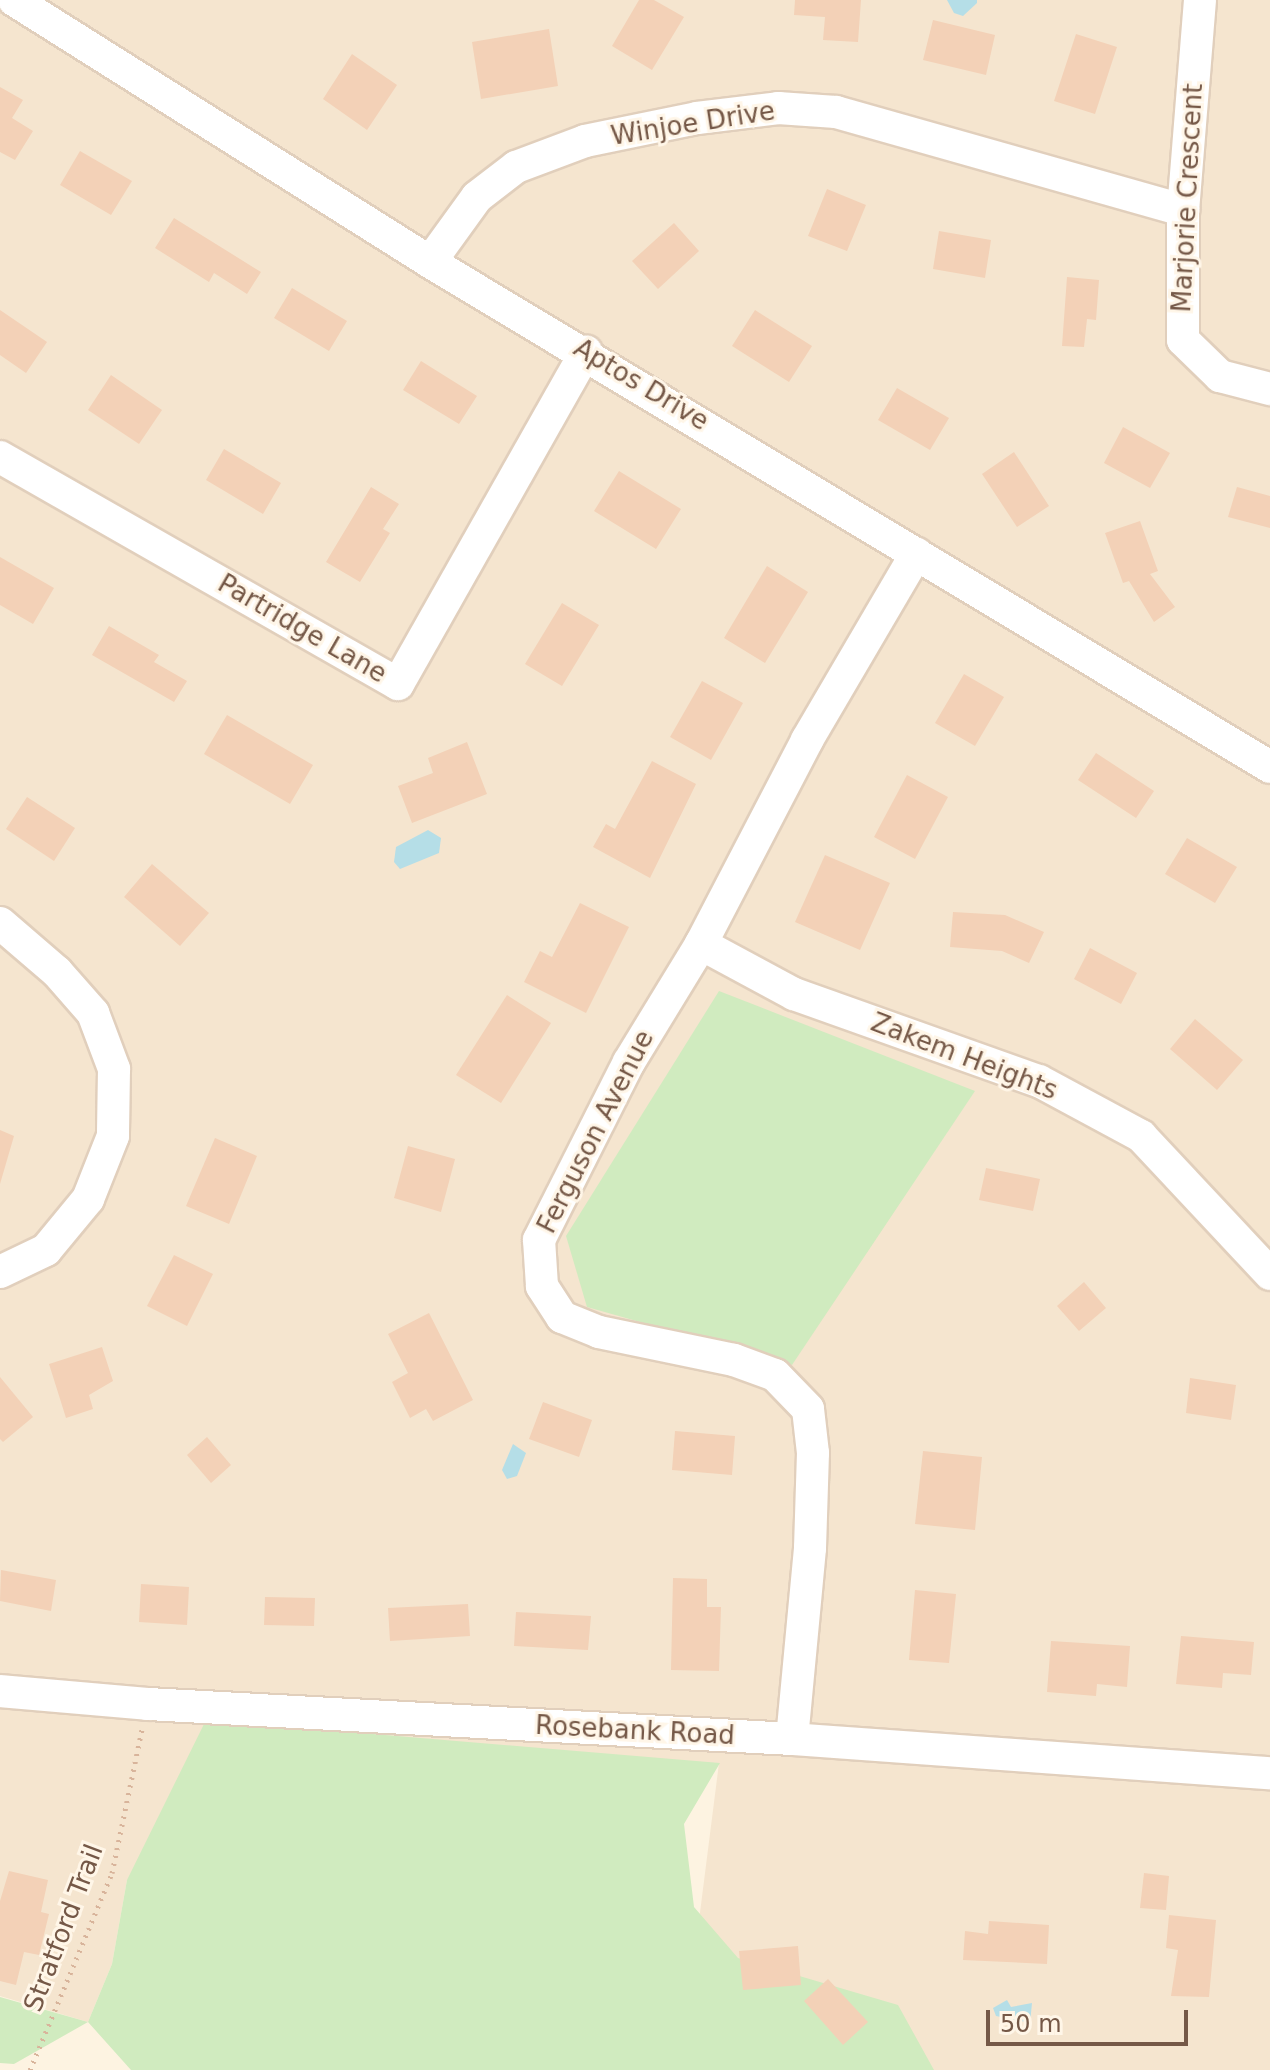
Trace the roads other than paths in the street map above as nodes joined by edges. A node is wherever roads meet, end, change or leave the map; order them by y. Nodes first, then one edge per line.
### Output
1 (14, 0) edge
2 (1200, 0) edge
3 (1183, 210) junction
4 (430, 262) junction
5 (586, 352) junction
6 (1270, 389) edge
7 (0, 457) edge
8 (916, 554) junction
9 (1270, 767) edge
10 (0, 923) edge
11 (701, 944) junction
12 (0, 1272) edge
13 (1270, 1274) edge
14 (0, 1691) edge
15 (792, 1739) junction
16 (1270, 1773) edge

1 - 4 street, Aptos Drive
2 - 3 street, Marjorie Crescent
3 - 4 street, Winjoe Drive
3 - 6 street, Marjorie Crescent
4 - 5 street, Aptos Drive
5 - 7 street, Partridge Lane
5 - 8 street, Aptos Drive
8 - 9 street, Aptos Drive
8 - 11 street, Ferguson Avenue
10 - 12 street
11 - 13 street, Zakem Heights
11 - 15 street, Ferguson Avenue
14 - 15 street, Rosebank Road
15 - 16 street, Rosebank Road

